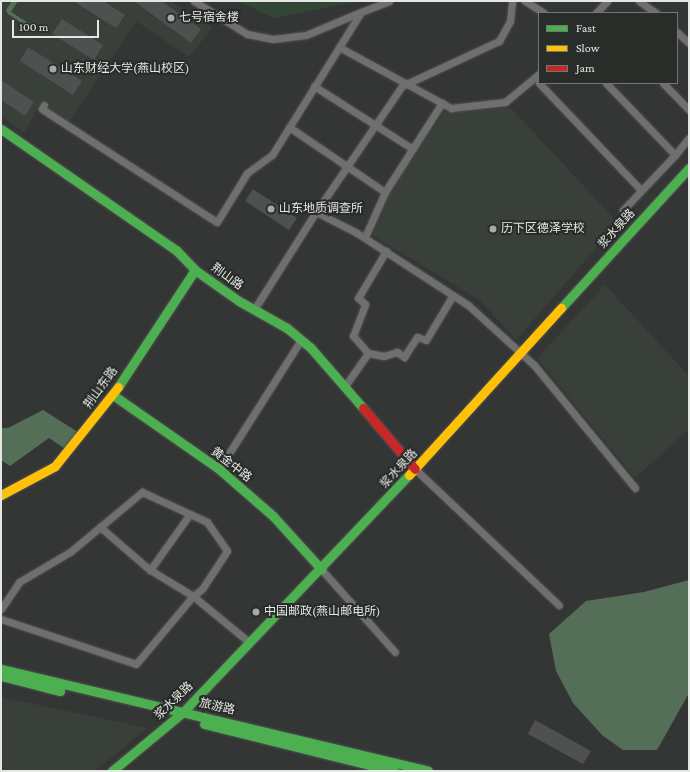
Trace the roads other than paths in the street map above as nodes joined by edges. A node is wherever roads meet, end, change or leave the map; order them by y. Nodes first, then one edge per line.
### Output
1 (194, 1) edge
2 (512, 1) edge
3 (525, 1) edge
4 (607, 1) edge
5 (639, 1) edge
6 (383, 2) edge
7 (361, 12) junction
8 (542, 12) edge
9 (598, 12) edge
10 (655, 12) edge
11 (678, 33) edge
12 (689, 43) edge
13 (339, 47) junction
14 (538, 80) edge
15 (409, 83) junction
16 (542, 84) edge
17 (607, 84) edge
18 (664, 84) edge
19 (314, 86) junction
20 (442, 103) junction
21 (44, 105) dead end
22 (689, 110) edge
23 (375, 126) junction
24 (290, 127) junction
25 (1, 129) edge
26 (689, 138) edge
27 (413, 149) junction
28 (675, 155) junction
29 (347, 167) junction
30 (689, 168) edge
31 (641, 190) junction
32 (384, 192) junction
33 (623, 210) dead end
34 (316, 212) junction
35 (365, 237) junction
36 (386, 251) junction
37 (195, 270) junction
38 (453, 295) junction
39 (255, 308) junction
40 (301, 340) junction
41 (368, 353) junction
42 (519, 353) junction
43 (345, 386) junction
44 (113, 395) junction
45 (218, 469) junction
46 (416, 469) junction
47 (635, 488) dead end
48 (1, 495) edge
49 (190, 514) junction
50 (100, 528) junction
51 (321, 568) junction
52 (150, 570) junction
53 (193, 596) junction
54 (559, 604) dead end
55 (1, 609) edge
56 (1, 619) edge
57 (250, 643) junction
58 (395, 652) dead end
59 (1, 668) edge
60 (1, 676) edge
61 (183, 712) junction
62 (174, 717) junction
63 (379, 766) edge
64 (112, 771) edge
65 (394, 771) edge
66 (428, 771) edge

1 - 7 street
2 - 15 street
3 - 8 street
4 - 9 street
5 - 10 street
6 - 7 street
7 - 13 street
11 - 12 street
13 - 15 street
13 - 19 street
14 - 20 street
15 - 20 street
15 - 23 street
16 - 31 street
17 - 28 street
18 - 22 street
19 - 23 street
19 - 24 street
20 - 27 street
21 - 24 street
23 - 27 street
23 - 29 street
24 - 29 street
25 - 37 main road, 荆山路
26 - 28 street
27 - 32 street
28 - 31 street
29 - 32 street
29 - 34 street
30 - 42 main road, 浆水泉路
31 - 33 street
32 - 35 street
34 - 35 street
34 - 39 street
35 - 36 street
36 - 38 street
36 - 41 street
37 - 39 main road, 荆山路
37 - 44 main road, 荆山东路
38 - 41 street
38 - 42 street
39 - 40 main road, 荆山路
40 - 43 main road, 荆山路
40 - 45 street
41 - 43 street
42 - 46 main road, 浆水泉路
42 - 47 street
43 - 46 main road, 荆山路
44 - 45 main road, 黄金中路
44 - 48 main road, 荆山东路
45 - 51 main road, 黄金中路
46 - 51 main road, 浆水泉路
46 - 54 street
49 - 50 street
49 - 52 street
49 - 53 street
50 - 52 street
50 - 55 street
51 - 57 main road, 浆水泉路
51 - 58 street
52 - 53 street
53 - 56 street
53 - 57 street
57 - 61 main road, 浆水泉路
59 - 61 main road, 旅游路
60 - 62 main road, 旅游路
61 - 62 main road, 浆水泉路
61 - 63 main road, 旅游路
62 - 63 main road, 旅游路
62 - 64 main road, 浆水泉路
63 - 65 main road, 旅游路
63 - 66 main road, 旅游路

